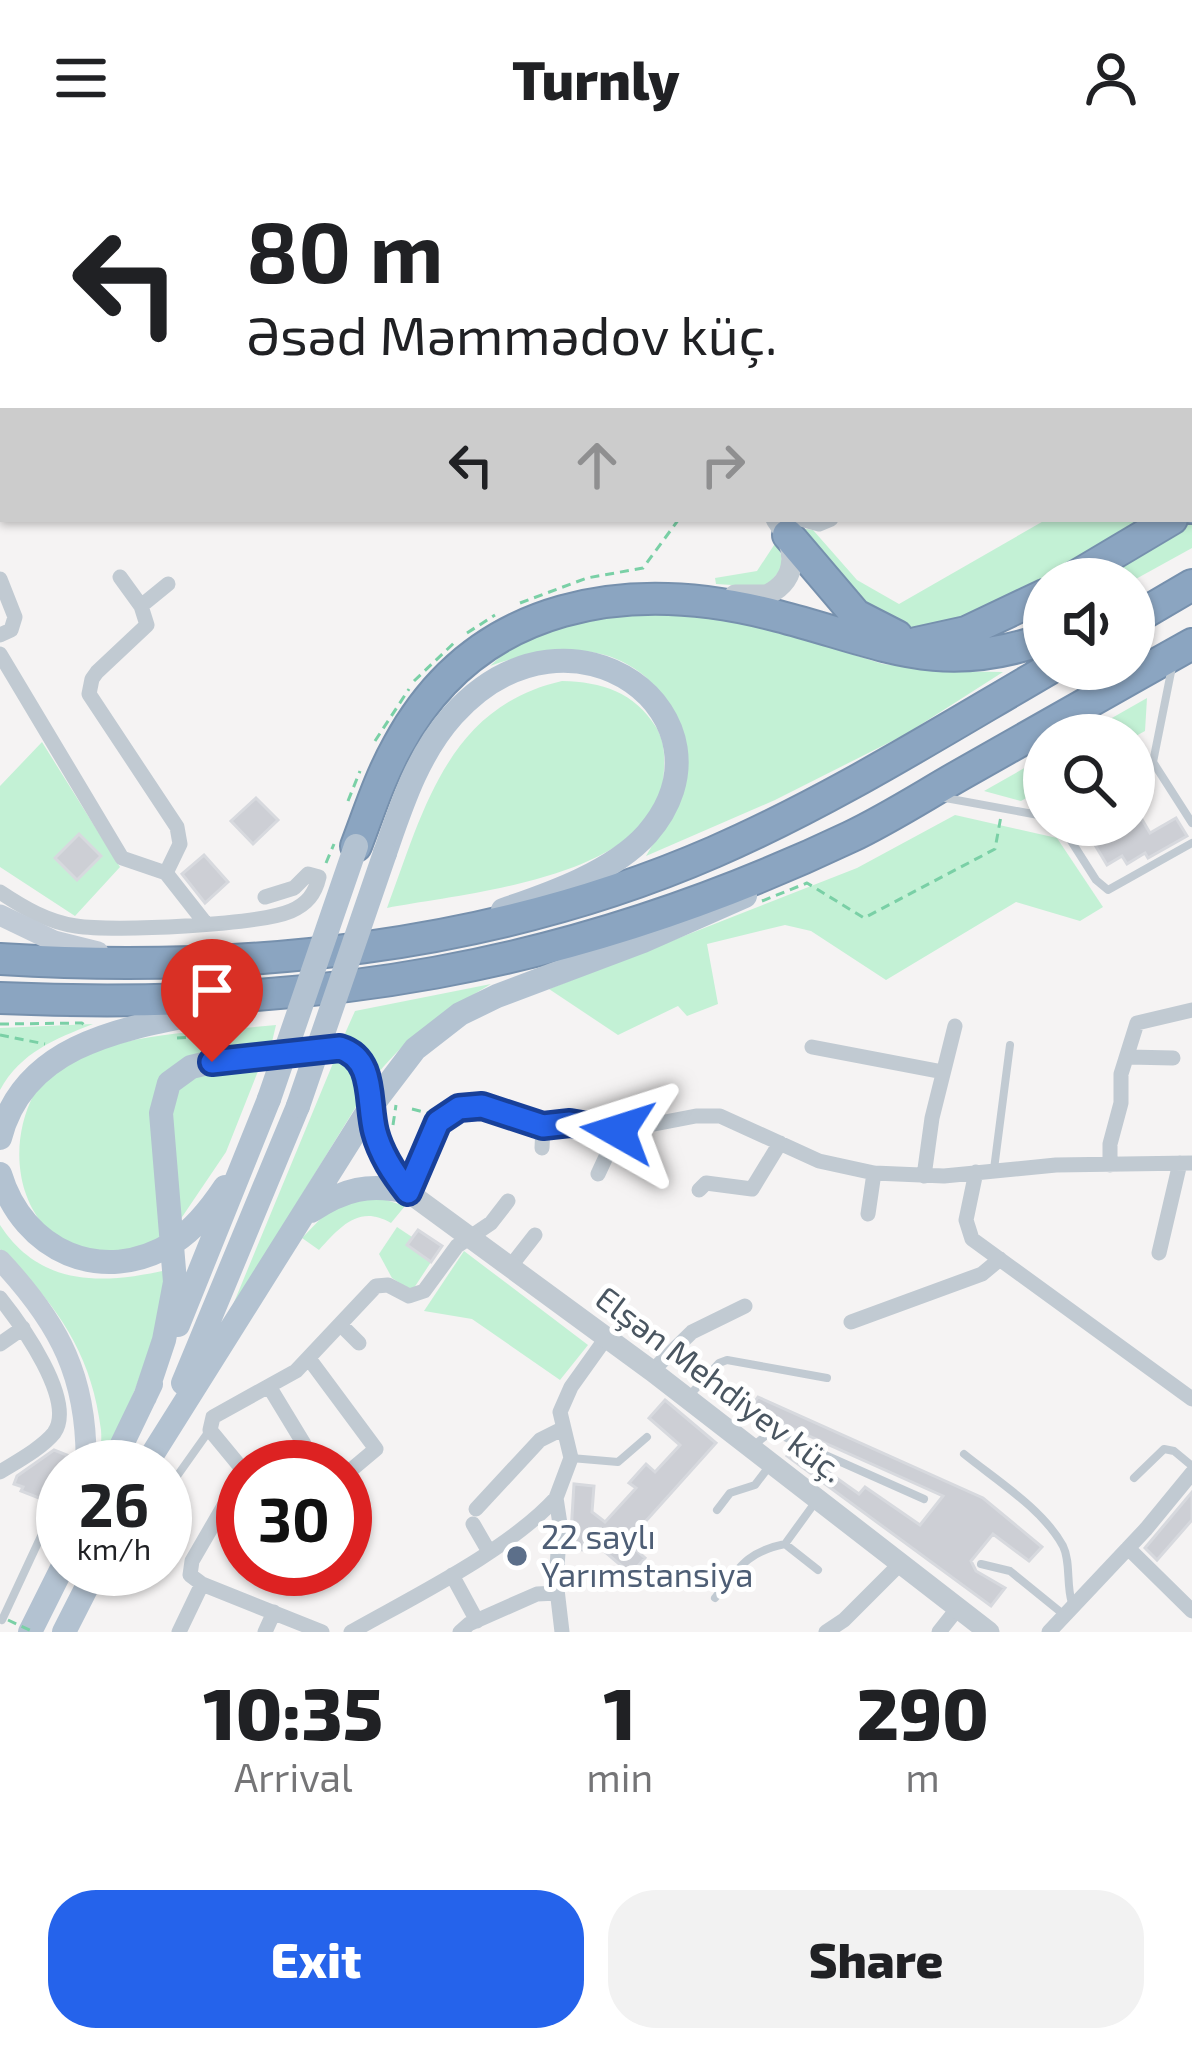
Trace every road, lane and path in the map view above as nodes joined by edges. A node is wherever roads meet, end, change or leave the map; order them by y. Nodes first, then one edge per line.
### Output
1 (824, 522) edge
2 (1167, 522) edge
3 (788, 524) edge
4 (1106, 558) edge
5 (119, 577) dead end
6 (0, 579) edge
7 (1192, 581) edge
8 (168, 584) dead end
9 (1155, 594) edge
10 (580, 604) junction
11 (1023, 605) edge
12 (1155, 605) edge
13 (141, 606) junction
14 (0, 635) edge
15 (926, 642) junction
16 (866, 643) junction
17 (1023, 645) edge
18 (1183, 649) edge
19 (0, 654) edge
20 (1023, 684) edge
21 (1155, 754) edge
22 (1155, 765) edge
23 (926, 794) junction
24 (1003, 808) junction
25 (1023, 812) edge
26 (1192, 823) edge
27 (854, 835) junction
28 (1192, 843) edge
29 (1074, 846) edge
30 (370, 850) junction
31 (166, 874) junction
32 (0, 892) edge
33 (265, 897) dead end
34 (762, 901) dead end
35 (0, 915) edge
36 (206, 924) junction
37 (430, 935) junction
38 (0, 959) edge
39 (170, 962) junction
40 (283, 995) junction
41 (0, 998) edge
42 (1192, 1010) edge
43 (956, 1026) dead end
44 (0, 1035) edge
45 (52, 1043) dead end
46 (1010, 1045) dead end
47 (812, 1047) dead end
48 (1130, 1057) junction
49 (1173, 1058) dead end
50 (943, 1072) junction
51 (269, 1099) junction
52 (383, 1106) junction
53 (543, 1126) junction
54 (393, 1128) dead end
55 (618, 1131) junction
56 (0, 1138) edge
57 (780, 1143) junction
58 (542, 1148) dead end
59 (1186, 1163) edge
60 (1110, 1165) junction
61 (994, 1170) junction
62 (976, 1172) junction
63 (874, 1173) junction
64 (0, 1174) edge
65 (598, 1174) dead end
66 (924, 1176) junction
67 (699, 1190) dead end
68 (408, 1192) junction
69 (508, 1201) dead end
70 (868, 1214) dead end
71 (299, 1220) junction
72 (536, 1235) dead end
73 (467, 1238) junction
74 (173, 1243) junction
75 (1159, 1253) dead end
76 (1000, 1259) junction
77 (0, 1260) edge
78 (510, 1268) junction
79 (0, 1298) edge
80 (745, 1306) dead end
81 (851, 1322) dead end
82 (342, 1326) junction
83 (23, 1328) junction
84 (606, 1338) junction
85 (359, 1343) dead end
86 (0, 1344) edge
87 (310, 1360) junction
88 (652, 1371) junction
89 (827, 1378) dead end
90 (270, 1388) junction
91 (145, 1397) junction
92 (687, 1398) junction
93 (1192, 1400) edge
94 (210, 1430) junction
95 (562, 1430) junction
96 (646, 1437) dead end
97 (85, 1440) edge
98 (124, 1440) edge
99 (157, 1440) edge
100 (161, 1440) edge
101 (218, 1440) edge
102 (302, 1440) edge
103 (369, 1440) edge
104 (752, 1447) junction
105 (964, 1454) dead end
106 (192, 1455) edge
107 (571, 1458) junction
108 (772, 1463) junction
109 (1192, 1470) edge
110 (0, 1472) edge
111 (1134, 1478) dead end
112 (556, 1498) junction
113 (818, 1498) junction
114 (924, 1499) dead end
115 (717, 1510) dead end
116 (216, 1520) edge
117 (785, 1544) junction
118 (1128, 1548) junction
119 (488, 1550) junction
120 (901, 1563) junction
121 (981, 1564) dead end
122 (36, 1565) edge
123 (818, 1570) dead end
124 (452, 1575) junction
125 (202, 1584) junction
126 (557, 1593) junction
127 (41, 1596) edge
128 (82, 1596) edge
129 (715, 1598) dead end
130 (958, 1608) junction
131 (1068, 1609) junction
132 (1192, 1611) edge
133 (274, 1612) junction
134 (477, 1621) junction
135 (19, 1626) edge
136 (562, 1628) edge
137 (581, 1630) edge
138 (64, 1632) edge
139 (179, 1632) edge
140 (265, 1632) edge
141 (322, 1632) edge
142 (351, 1632) edge
143 (460, 1632) edge
144 (826, 1632) edge
145 (939, 1632) edge
146 (989, 1632) edge
147 (1049, 1632) edge

1 - 3 street
2 - 4 highway
3 - 10 street
3 - 15 highway
5 - 13 street
6 - 14 street
7 - 9 highway
7 - 12 highway
8 - 13 street
10 - 16 highway
10 - 30 highway
11 - 15 highway
13 - 31 street
15 - 16 highway
16 - 17 highway
18 - 21 lane
18 - 23 highway
19 - 31 street
20 - 37 highway
22 - 26 lane
23 - 24 lane
23 - 27 highway
24 - 25 lane
24 - 34 path
27 - 40 highway
27 - 52 main road
28 - 29 lane
30 - 37 main road
30 - 51 main road, bridge
30 - 99 main road, bridge
31 - 36 street
32 - 36 street
33 - 36 street
35 - 39 main road
37 - 39 highway
38 - 39 highway
40 - 41 highway
40 - 56 main road
42 - 48 street
43 - 50 street
44 - 45 path
46 - 61 lane
47 - 50 street
48 - 49 street
48 - 60 street
50 - 66 street
51 - 74 main road
51 - 91 main road
52 - 54 path
52 - 68 street
52 - 71 main road
52 - 74 main road
53 - 55 street
53 - 58 street
53 - 68 street
55 - 57 street
55 - 65 street
57 - 63 street
57 - 67 street
59 - 60 street
59 - 75 street
60 - 61 street
61 - 62 street
62 - 66 street
62 - 76 street
63 - 66 street
63 - 70 street
64 - 74 main road
68 - 71 main road
68 - 73 street, Elşən Mehdiyev küç.
69 - 73 street
71 - 100 main road
72 - 78 street
73 - 78 street, Elşən Mehdiyev küç.
73 - 82 street
74 - 91 main road
76 - 81 street
76 - 93 street
77 - 97 main road
78 - 84 street, Elşən Mehdiyev küç.
79 - 83 street
80 - 88 street
82 - 85 street
82 - 87 street
83 - 86 street
83 - 110 street
84 - 88 street, Elşən Mehdiyev küç.
84 - 95 street
87 - 90 street
87 - 103 street
88 - 92 street, Elşən Mehdiyev küç.
89 - 92 lane
90 - 94 street
90 - 102 street
91 - 98 main road
92 - 104 street, Elşən Mehdiyev küç.
94 - 101 street
94 - 106 lane
95 - 107 street
95 - 119 street
96 - 107 lane
104 - 108 street, Elşən Mehdiyev küç.
104 - 114 lane
105 - 131 lane
107 - 112 street
108 - 113 street, Elşən Mehdiyev küç.
108 - 115 lane
109 - 111 lane
109 - 118 street
112 - 119 street
112 - 126 street
113 - 117 lane
113 - 120 street, Elşən Mehdiyev küç.
116 - 125 street
117 - 123 lane
117 - 129 lane
118 - 131 street
118 - 132 street
119 - 124 street
120 - 130 street, Elşən Mehdiyev küç.
120 - 144 street
121 - 131 lane
122 - 135 lane
124 - 134 street
124 - 142 street
125 - 133 street
125 - 139 street
126 - 134 street
126 - 136 street
127 - 135 main road
128 - 138 main road
130 - 145 street
130 - 146 street, Elşən Mehdiyev küç.
131 - 147 street
133 - 140 street
133 - 141 street
134 - 143 street
136 - 137 street

